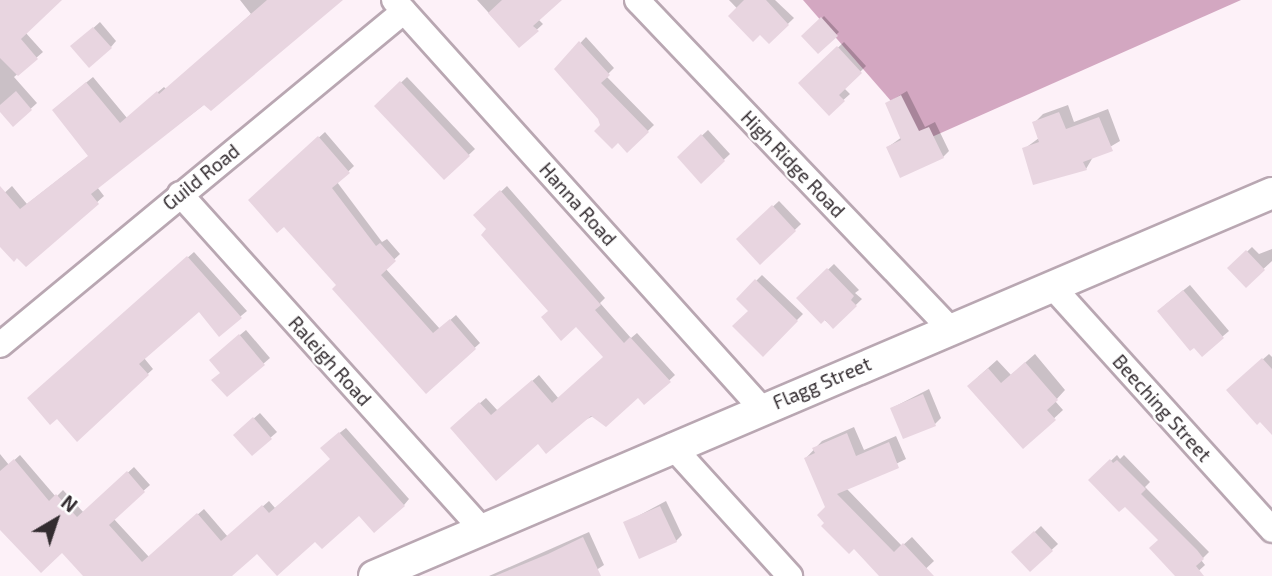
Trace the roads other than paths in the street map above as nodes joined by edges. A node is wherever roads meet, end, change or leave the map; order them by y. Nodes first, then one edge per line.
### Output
1 (637, 0) edge
2 (399, 6) edge
3 (1272, 193) edge
4 (180, 194) junction
5 (1051, 285) junction
6 (950, 329) junction
7 (0, 345) edge
8 (762, 409) junction
9 (672, 446) junction
10 (481, 528) junction
11 (1272, 530) edge
12 (374, 576) edge
13 (790, 576) edge

1 - 6 street, High Ridge Road
2 - 4 street, Guild Road
2 - 8 street, Hanna Road
3 - 5 street, Flagg Street
4 - 7 street, Guild Road
4 - 10 street, Raleigh Road
5 - 6 street, Flagg Street
5 - 11 street, Beeching Street
6 - 8 street, Flagg Street
8 - 9 street, Flagg Street
9 - 10 street, Flagg Street
9 - 13 street
10 - 12 street, Flagg Street

